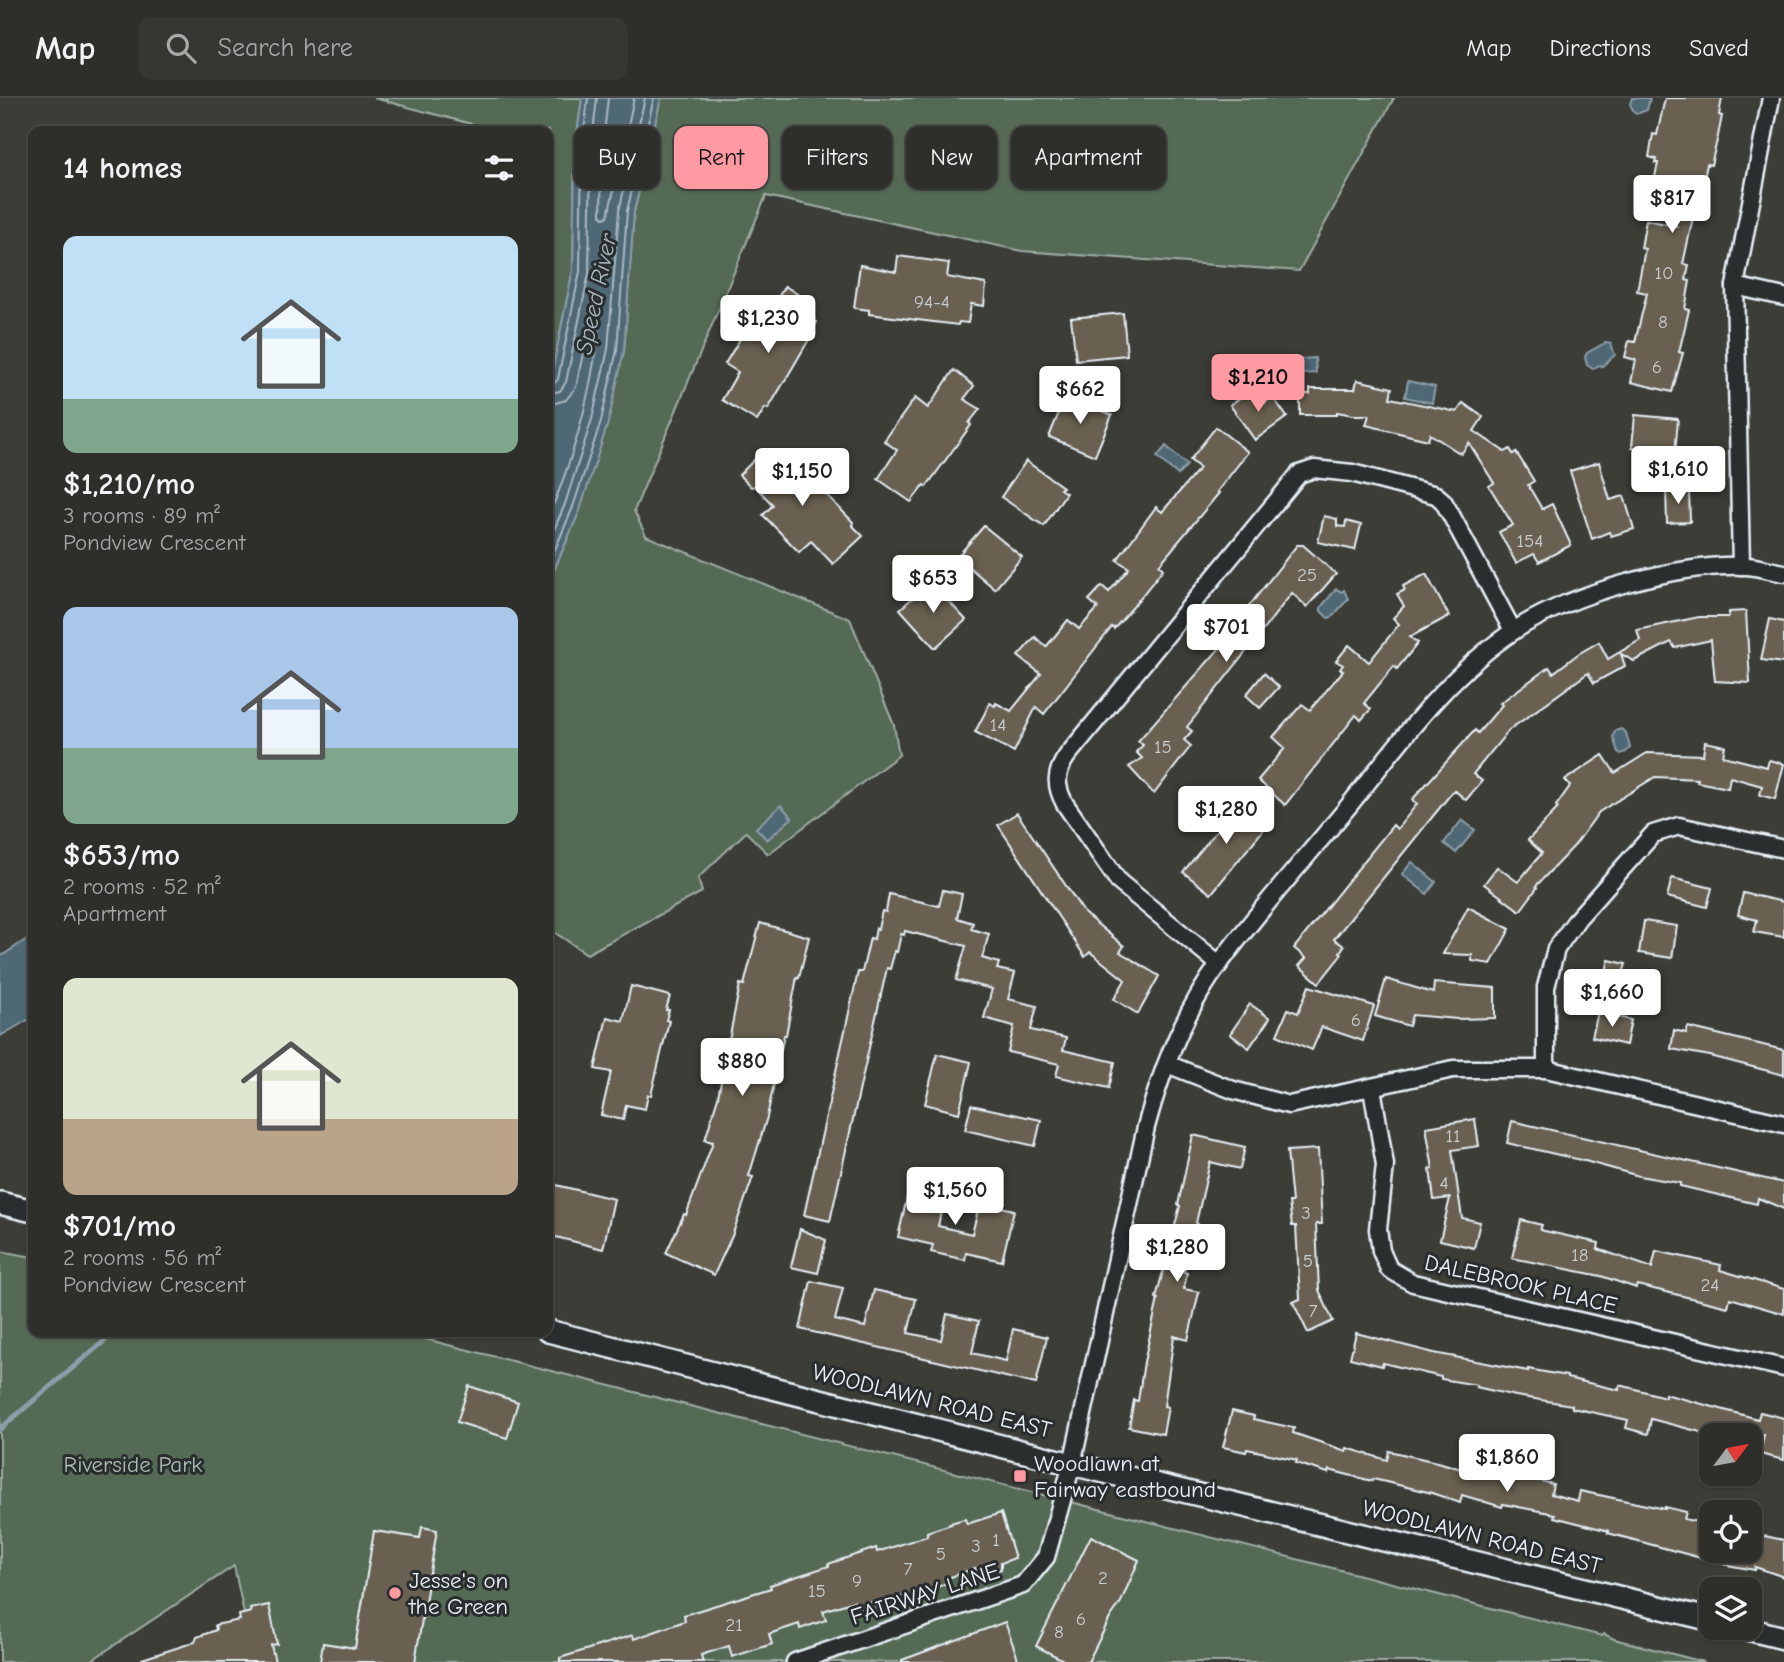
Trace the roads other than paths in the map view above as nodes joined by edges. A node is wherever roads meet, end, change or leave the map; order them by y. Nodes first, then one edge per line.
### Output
1 (1771, 98) edge
2 (1735, 286) junction
3 (1784, 297) edge
4 (1741, 566) junction
5 (1784, 573) edge
6 (1513, 631) junction
7 (1784, 849) edge
8 (1219, 964) junction
9 (1167, 1064) junction
10 (1546, 1069) junction
11 (1372, 1088) junction
12 (1784, 1124) edge
13 (0, 1203) edge
14 (28, 1210) edge
15 (553, 1332) edge
16 (1784, 1368) edge
17 (1072, 1464) junction
18 (1699, 1617) edge
19 (1762, 1632) edge
20 (1784, 1637) edge
21 (795, 1662) edge

1 - 2 street
2 - 3 street
2 - 4 street
4 - 5 street, FAIRWAY LANE
4 - 6 street, FAIRWAY LANE
6 - 8 street, FAIRWAY LANE
6 - 8 street
7 - 10 street
8 - 9 street, FAIRWAY LANE
9 - 11 street
9 - 17 street, FAIRWAY LANE
10 - 11 street
10 - 12 street
11 - 16 street, DALEBROOK PLACE
13 - 14 main road
15 - 17 main road, WOODLAWN ROAD EAST
17 - 18 main road, WOODLAWN ROAD EAST
17 - 21 street, FAIRWAY LANE
19 - 20 main road

